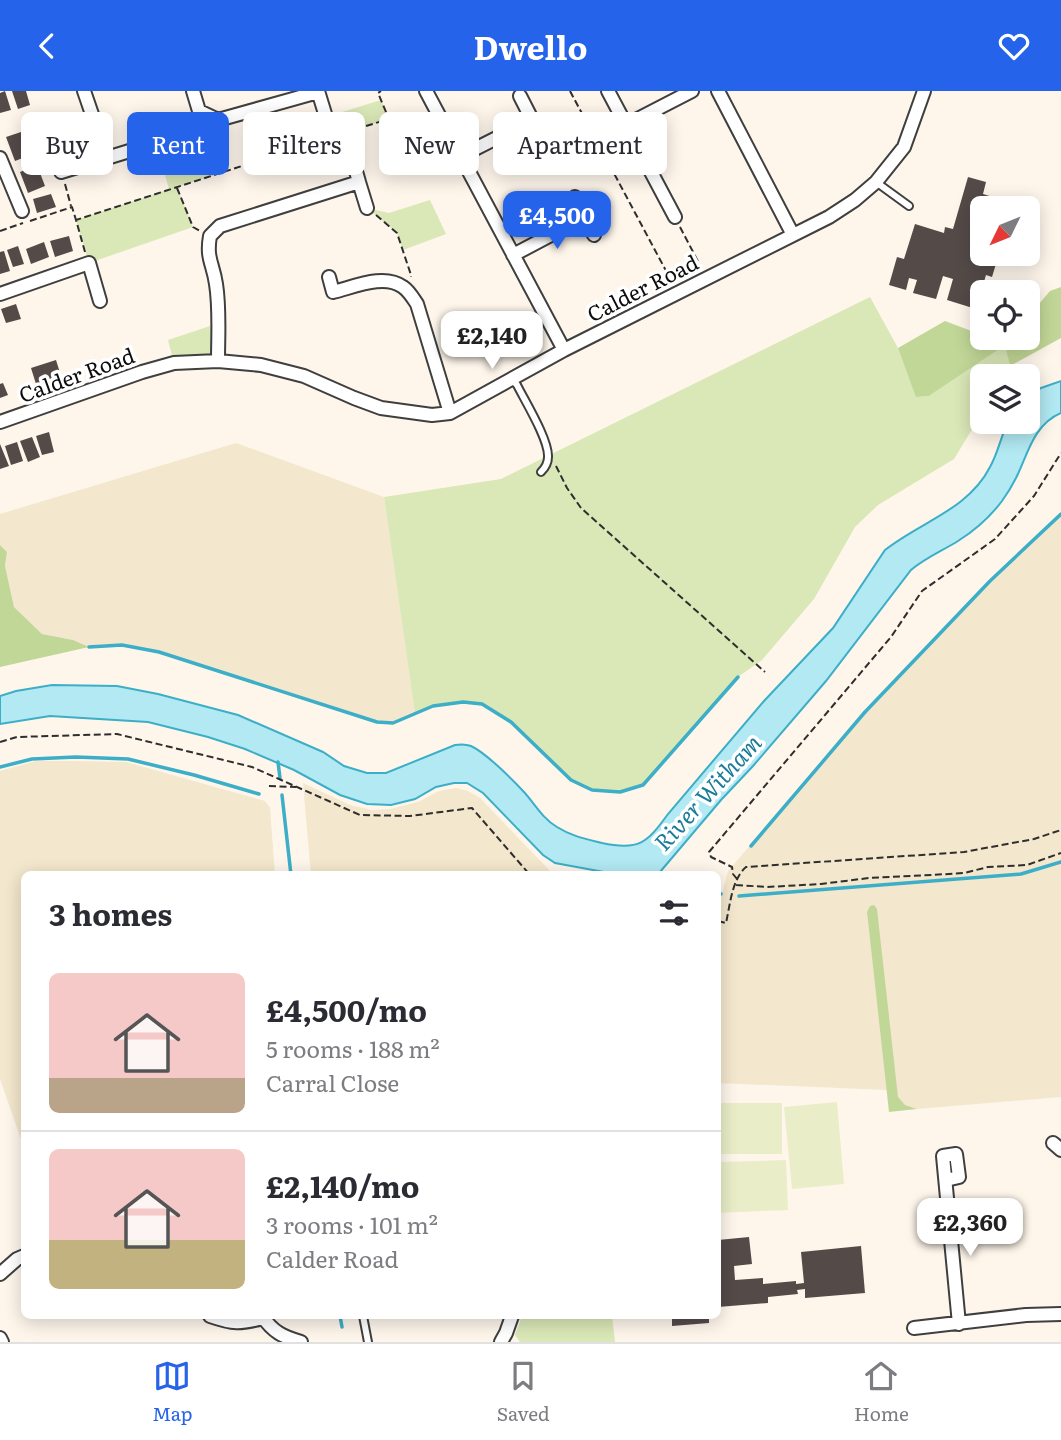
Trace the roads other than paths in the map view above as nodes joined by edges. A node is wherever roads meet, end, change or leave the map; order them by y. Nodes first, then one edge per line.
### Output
1 (84, 91) edge
2 (193, 91) edge
3 (426, 91) edge
4 (608, 91) edge
5 (692, 91) edge
6 (718, 91) edge
7 (924, 91) edge
8 (318, 92) edge
9 (520, 96) dead end
10 (91, 112) edge
11 (324, 112) edge
12 (437, 112) edge
13 (528, 112) edge
14 (619, 112) edge
15 (651, 112) edge
16 (0, 159) edge
17 (357, 175) edge
18 (471, 175) edge
19 (653, 175) edge
20 (4, 178) edge
21 (359, 182) junction
22 (876, 182) junction
23 (575, 197) dead end
24 (909, 206) dead end
25 (367, 208) road end
26 (22, 211) dead end
27 (585, 217) junction
28 (675, 217) road end
29 (594, 235) dead end
30 (793, 235) junction
31 (513, 255) junction
32 (329, 277) dead end
33 (0, 294) edge
34 (100, 301) dead end
35 (564, 350) junction
36 (218, 361) junction
37 (512, 379) junction
38 (450, 413) junction
39 (0, 422) edge
40 (541, 472) dead end
41 (946, 1180) dead end
42 (21, 1258) edge
43 (0, 1274) edge
44 (1061, 1314) edge
45 (221, 1319) edge
46 (256, 1319) edge
47 (264, 1319) edge
48 (364, 1319) edge
49 (511, 1319) edge
50 (959, 1324) junction
51 (914, 1328) dead end
52 (300, 1342) edge
53 (368, 1342) edge
54 (501, 1342) edge

1 - 10 street
2 - 8 street
3 - 12 street
4 - 14 street
5 - 15 street
6 - 30 street
7 - 22 street, Calder Road
8 - 11 street
9 - 13 street
16 - 20 street
17 - 21 street
18 - 31 street
19 - 28 street
20 - 26 street
21 - 25 street
21 - 36 street
22 - 24 lane
22 - 30 street, Calder Road
23 - 27 street
27 - 29 street
27 - 31 street
30 - 35 street, Calder Road
31 - 35 street
32 - 38 street
33 - 34 street
35 - 37 street, Calder Road
36 - 38 street, Calder Road
36 - 39 street, Calder Road
37 - 38 street, Calder Road
37 - 40 lane
41 - 50 street
42 - 43 street
44 - 50 street
45 - 46 street
47 - 52 street
48 - 53 lane
49 - 54 street
50 - 51 street

